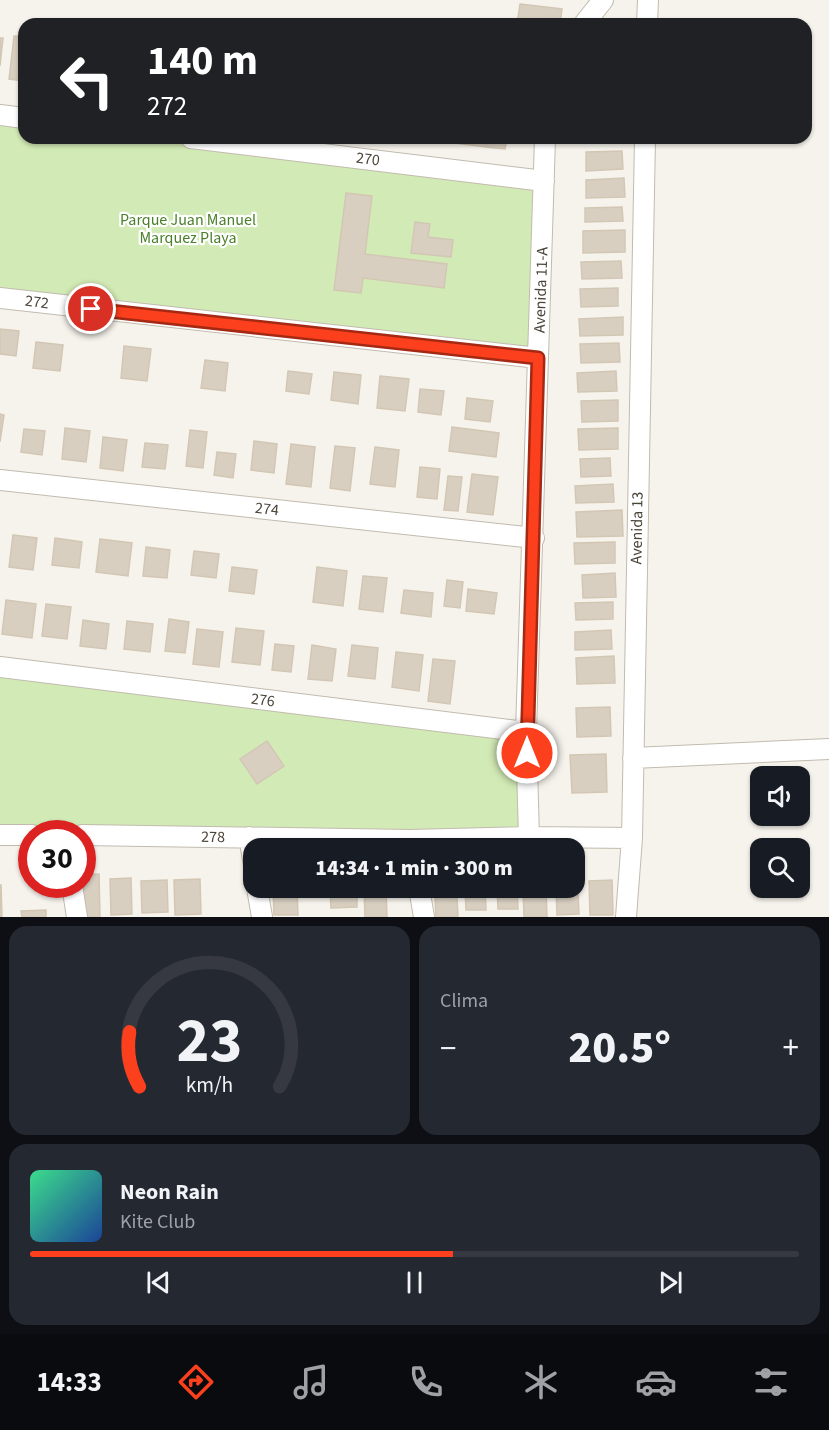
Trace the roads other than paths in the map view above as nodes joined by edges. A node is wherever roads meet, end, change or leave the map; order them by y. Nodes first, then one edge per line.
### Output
1 (603, 0) edge
2 (648, 0) edge
3 (589, 18) edge
4 (647, 18) edge
5 (0, 115) edge
6 (18, 117) edge
7 (240, 144) edge
8 (545, 144) edge
9 (645, 144) edge
10 (544, 181) junction
11 (0, 298) edge
12 (538, 358) junction
13 (0, 480) edge
14 (534, 538) junction
15 (0, 667) edge
16 (526, 732) junction
17 (829, 749) edge
18 (633, 758) junction
19 (0, 835) edge
20 (18, 835) edge
21 (96, 835) edge
22 (249, 837) joint
23 (529, 837) junction
24 (272, 838) edge
25 (512, 838) edge
26 (632, 838) junction
27 (74, 898) edge
28 (259, 898) edge
29 (421, 898) edge
30 (77, 917) edge
31 (262, 917) edge
32 (424, 917) edge
33 (626, 917) edge

1 - 3 street
2 - 4 street
5 - 6 street
7 - 10 street, 270
8 - 10 street, Avenida 11-A
9 - 18 street, Avenida 13
10 - 12 street, Avenida 11-A
11 - 12 street, 272
12 - 14 street, Avenida 11-A
13 - 14 street, 274
14 - 16 street, Avenida 11-A
15 - 16 street, 276
16 - 23 street, Avenida 11-A
17 - 18 street
18 - 26 street, Avenida 13
19 - 20 street
21 - 22 street, 278
22 - 24 street, 278
23 - 25 street, 278
23 - 26 street, 278
26 - 33 street, Avenida 13
27 - 30 street
28 - 31 street
29 - 32 street

